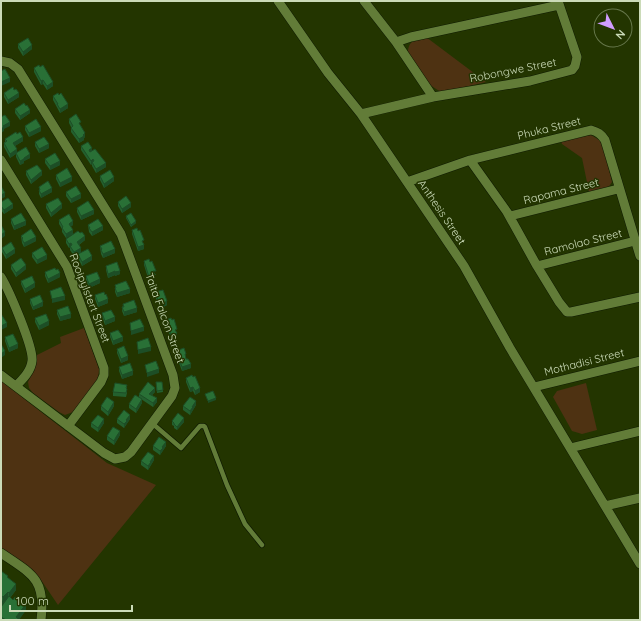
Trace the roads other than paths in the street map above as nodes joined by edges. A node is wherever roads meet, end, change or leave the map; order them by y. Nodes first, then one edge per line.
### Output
1 (278, 1) edge
2 (364, 1) edge
3 (558, 3) edge
4 (396, 42) junction
5 (1, 61) edge
6 (433, 97) junction
7 (361, 114) junction
8 (1, 160) edge
9 (470, 160) junction
10 (407, 182) junction
11 (618, 189) junction
12 (510, 216) junction
13 (635, 241) junction
14 (640, 256) edge
15 (537, 266) junction
16 (1, 277) edge
17 (640, 297) edge
18 (640, 361) edge
19 (1, 375) edge
20 (16, 386) junction
21 (534, 387) junction
22 (153, 424) junction
23 (68, 426) junction
24 (640, 431) edge
25 (570, 448) junction
26 (640, 498) edge
27 (605, 506) junction
28 (262, 545) dead end
29 (1, 553) edge
30 (640, 564) edge
31 (41, 620) edge

1 - 7 street, Anthesis Street
2 - 4 street
3 - 4 street
3 - 6 street, Robongwe Street
4 - 6 street
5 - 22 street, Taita Falcon Street
6 - 7 street, Robongwe Street
7 - 10 street, Anthesis Street
8 - 23 street, Rooipylstert Street
9 - 10 street, Phuka Street
9 - 11 street, Phuka Street
9 - 12 street
10 - 21 street, Anthesis Street
11 - 12 street, Rapama Street
11 - 13 street, Phuka Street
12 - 15 street
13 - 14 street, Phuka Street
13 - 15 street, Ramolao Street
15 - 17 street
16 - 20 street
18 - 21 street, Mothadisi Street
19 - 20 street, Taita Falcon Street
20 - 23 street, Taita Falcon Street
21 - 25 street, Anthesis Street
22 - 23 street, Taita Falcon Street
22 - 28 lane
24 - 25 street
25 - 27 street, Anthesis Street
26 - 27 street
27 - 30 street, Anthesis Street
29 - 31 street

